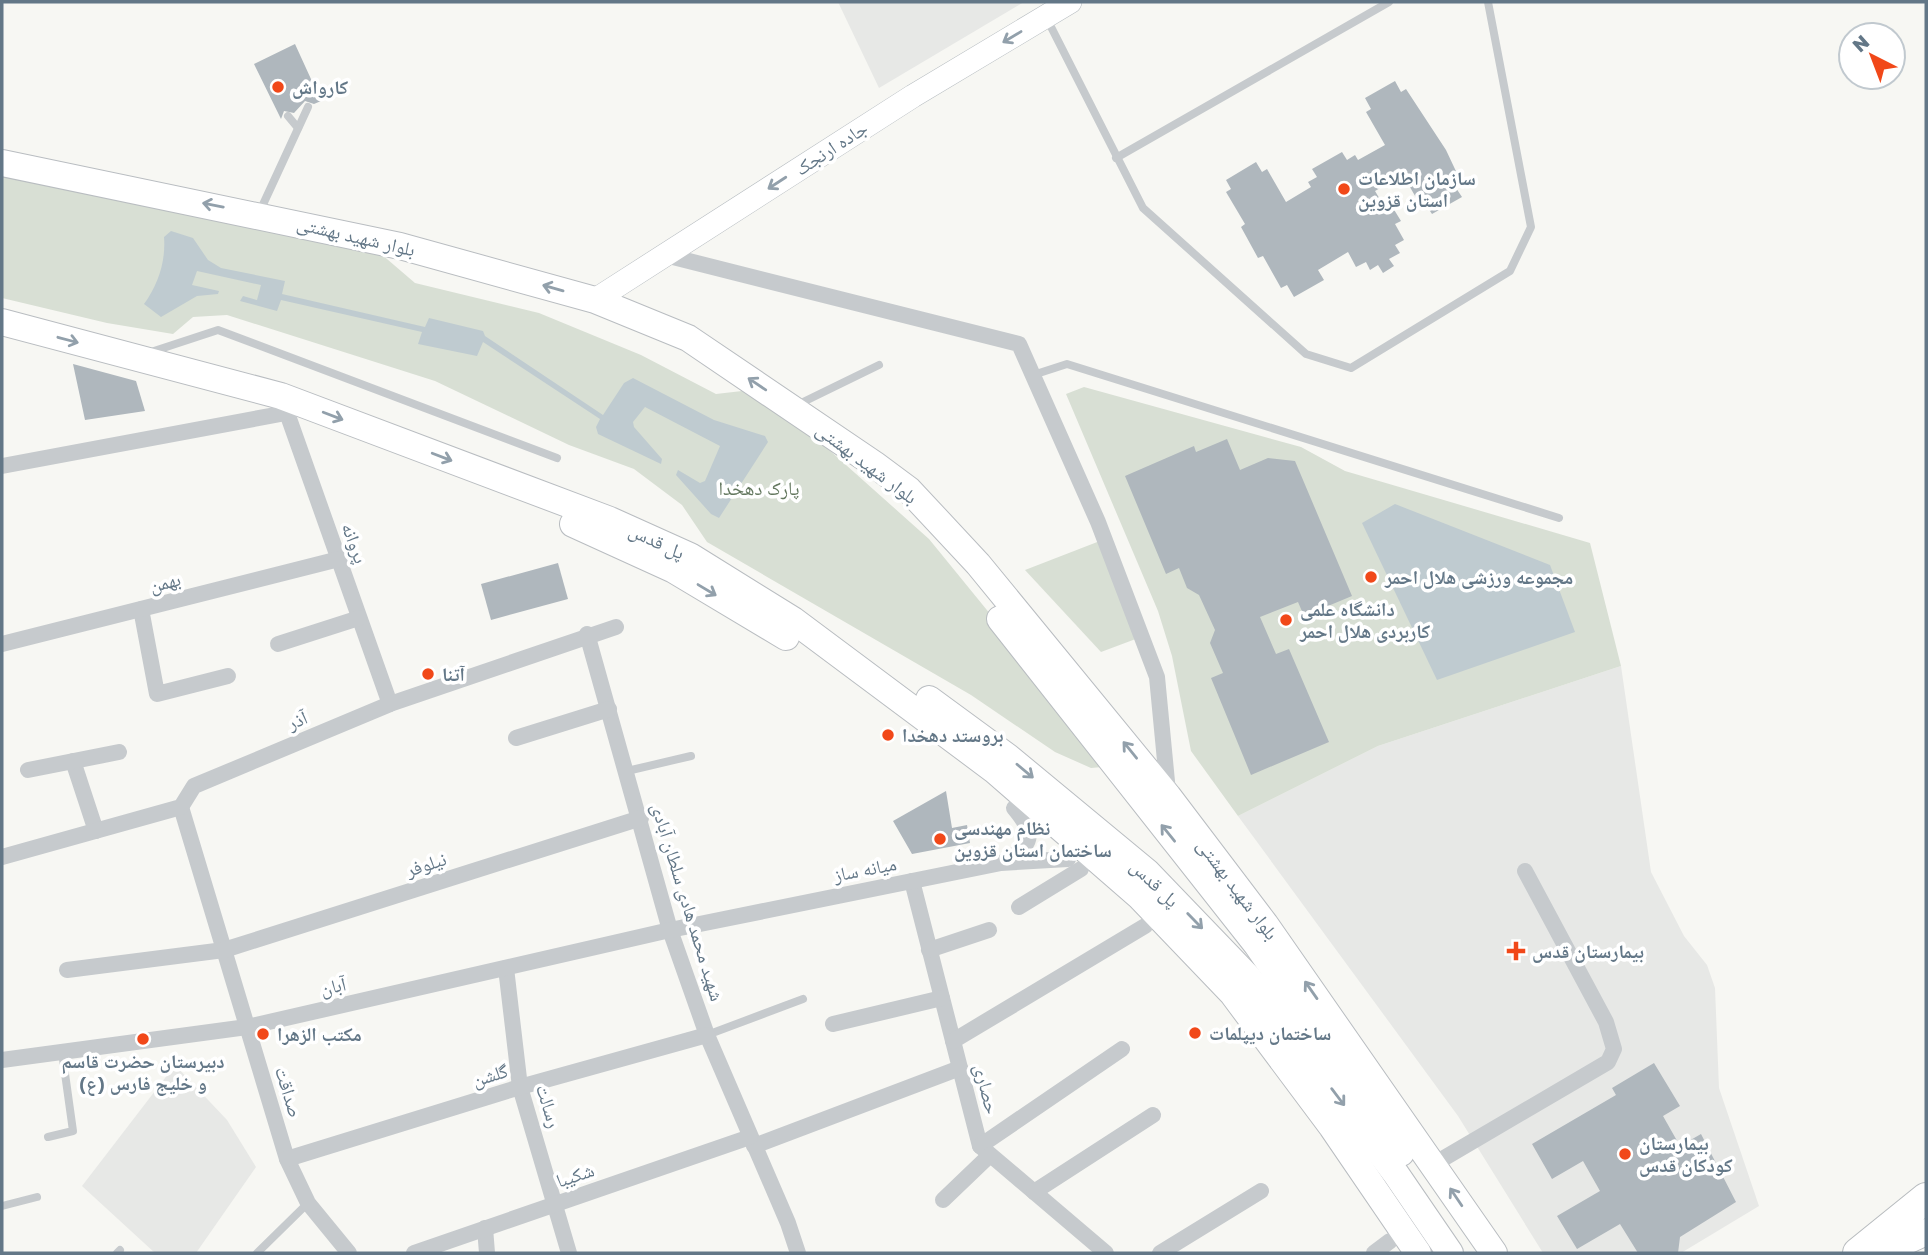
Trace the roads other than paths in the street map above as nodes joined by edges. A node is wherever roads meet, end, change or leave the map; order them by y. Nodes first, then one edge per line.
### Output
1 (1070, 2) edge
2 (1389, 2) edge
3 (1488, 2) edge
4 (1045, 17) junction
5 (308, 107) dead end
6 (288, 116) dead end
7 (298, 128) junction
8 (1116, 158) junction
9 (2, 163) edge
10 (259, 214) junction
11 (665, 255) junction
12 (596, 300) junction
13 (2, 322) edge
14 (135, 358) junction
15 (879, 365) dead end
16 (1033, 375) junction
17 (284, 404) junction
18 (792, 408) junction
19 (557, 458) dead end
20 (874, 464) junction
21 (2, 466) edge
22 (483, 480) junction
23 (1559, 518) dead end
24 (339, 559) junction
25 (703, 564) junction
26 (141, 610) junction
27 (359, 618) junction
28 (616, 627) dead end
29 (587, 634) junction
30 (278, 644) dead end
31 (2, 645) edge
32 (228, 676) dead end
33 (390, 704) junction
34 (609, 709) junction
35 (516, 738) dead end
36 (119, 752) dead end
37 (691, 756) dead end
38 (74, 761) junction
39 (28, 770) dead end
40 (627, 771) junction
41 (1168, 796) junction
42 (181, 807) junction
43 (1014, 808) junction
44 (641, 818) junction
45 (96, 831) junction
46 (2, 857) edge
47 (1001, 863) junction
48 (1074, 864) junction
49 (1525, 871) dead end
50 (912, 881) junction
51 (1019, 907) dead end
52 (1145, 926) junction
53 (670, 930) junction
54 (989, 930) dead end
55 (224, 950) junction
56 (929, 950) junction
57 (506, 968) junction
58 (67, 970) dead end
59 (942, 998) junction
60 (803, 999) dead end
61 (833, 1024) dead end
62 (247, 1027) junction
63 (707, 1035) junction
64 (953, 1041) junction
65 (1122, 1049) dead end
66 (61, 1050) junction
67 (2, 1060) edge
68 (960, 1068) junction
69 (520, 1087) junction
70 (1153, 1115) dead end
71 (48, 1136) dead end
72 (752, 1141) junction
73 (985, 1150) junction
74 (287, 1159) junction
75 (1413, 1168) junction
76 (1261, 1191) dead end
77 (1034, 1192) junction
78 (37, 1197) dead end
79 (1926, 1198) edge
80 (943, 1200) dead end
81 (308, 1203) junction
82 (557, 1203) junction
83 (2, 1206) edge
84 (485, 1228) junction
85 (1926, 1232) edge
86 (1388, 1249) edge
87 (257, 1253) edge
88 (349, 1253) edge
89 (414, 1253) edge
90 (487, 1253) edge
91 (569, 1253) edge
92 (798, 1253) edge
93 (1107, 1253) edge
94 (1160, 1253) edge
95 (1418, 1253) edge
96 (1450, 1253) edge
97 (1469, 1253) edge
98 (1494, 1253) edge
99 (1858, 1253) edge
100 (1881, 1253) edge

1 - 4 street, جاده ارنجک
2 - 8 lane
3 - 8 lane
4 - 8 lane
4 -> 11 street, جاده ارنجک
5 - 7 lane
6 - 7 lane
7 - 10 lane
10 -> 9 main road, بلوار شهید بهشتی
12 -> 10 main road, بلوار شهید بهشتی
11 - 12 street, جاده ارنجک
11 - 16 street
18 -> 12 main road, بلوار شهید بهشتی
13 -> 14 main road
14 - 17 main road
14 - 19 lane
15 - 18 lane
16 - 23 lane
16 - 41 street
17 - 21 street
17 -> 22 main road
17 - 24 street, پروانه
18 - 20 main road, بلوار شهید بهشتی
41 -> 20 main road, بلوار شهید بهشتی
75 -> 20 main road, پل قدس
22 - 25 main road, پل قدس
22 -> 43 main road
24 - 26 street, بهمن
24 - 27 street, پروانه
25 -> 75 main road, پل قدس
25 - 95 main road, پل قدس
26 - 31 street, بهمن
26 - 32 street
27 - 30 street
27 - 33 street, پروانه
28 - 29 street, آذر
29 - 33 street, آذر
29 - 34 street, شهید محمد هادی سلطان آبادی
33 - 42 street, آذر
34 - 35 street
34 - 40 street, شهید محمد هادی سلطان آبادی
36 - 38 street
37 - 40 lane
38 - 39 street
38 - 45 street
40 - 44 street, شهید محمد هادی سلطان آبادی
75 -> 41 main road, بلوار شهید بهشتی
42 - 45 street
42 - 55 street, صداقت
43 - 47 street
43 - 48 main road
44 - 53 street, شهید محمد هادی سلطان آبادی
44 - 55 street, نیلوفر
45 - 46 street
47 - 48 street, میانه ساز
47 - 50 street, میانه ساز
48 - 51 street
48 - 52 main road
49 - 75 street
50 - 53 street, میانه ساز
50 - 56 street, حصاری
52 - 64 street
52 - 86 main road
53 - 57 street, آبان
53 - 63 street, شهید محمد هادی سلطان آبادی
54 - 56 street
55 - 58 street, نیلوفر
55 - 62 street, صداقت
56 - 59 street, حصاری
57 - 62 street, آبان
57 - 69 street, رسالت
59 - 61 street
59 - 64 street, حصاری
60 - 63 lane
62 - 66 street, آبان
62 - 74 street, صداقت
63 - 69 street, گلشن
63 - 72 street, شهید محمد هادی سلطان آبادی
64 - 68 street, حصاری
65 - 73 street
66 - 67 street, آبان
66 - 71 lane
68 - 72 street, شکیبا
68 - 73 street, حصاری
69 - 74 street, گلشن
69 - 82 street, رسالت
70 - 77 street
72 - 82 street, شکیبا
72 - 92 street, شهید محمد هادی سلطان آبادی
73 - 77 street
73 - 80 street
74 - 81 street, صداقت
75 - 96 main road, پل قدس
75 - 97 main road, پل قدس
98 -> 75 main road, بلوار شهید بهشتی
76 - 94 street
77 - 93 street
78 - 83 lane
79 - 99 highway
81 - 87 lane
81 - 88 street, صداقت
82 - 84 street, شکیبا
82 - 91 street, رسالت
84 - 89 street, شکیبا
84 - 90 street
85 - 100 main road

